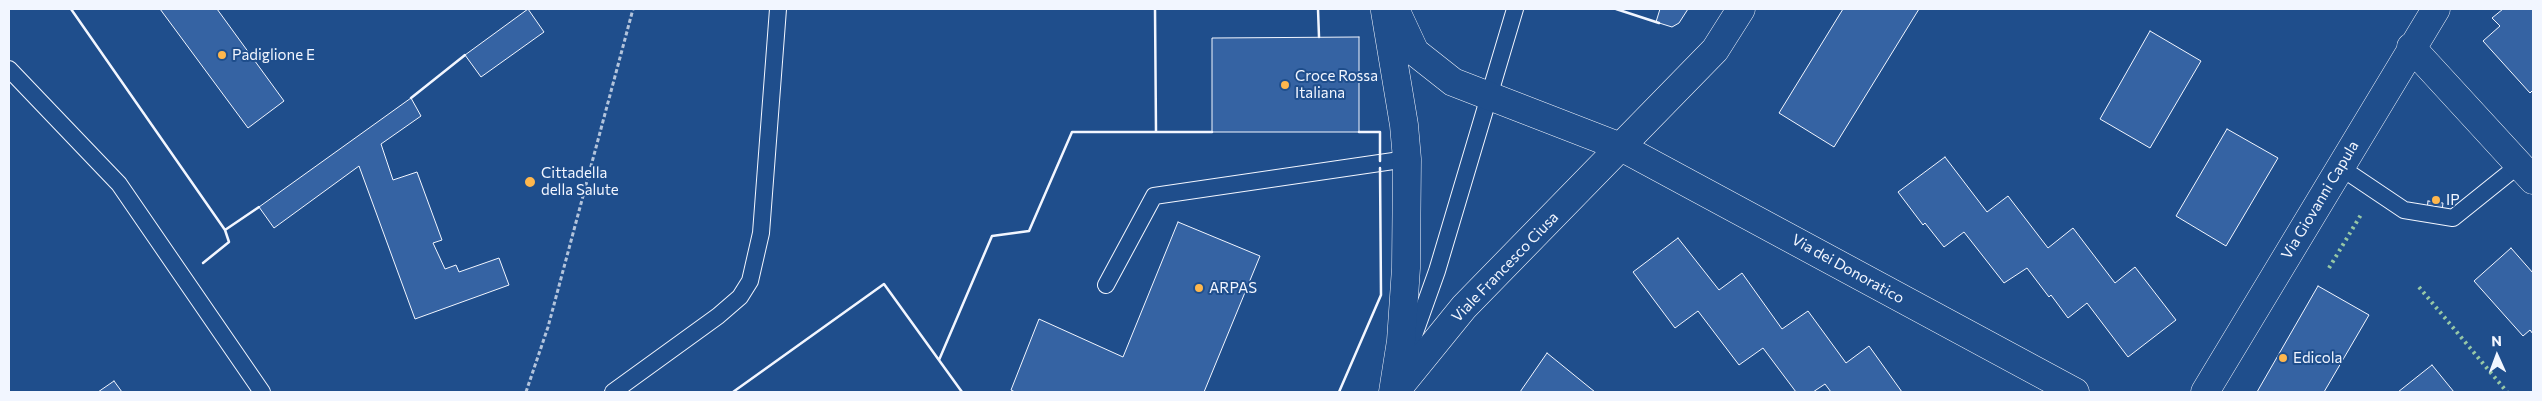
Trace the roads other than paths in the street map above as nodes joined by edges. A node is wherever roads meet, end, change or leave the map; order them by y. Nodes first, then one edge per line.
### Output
1 (778, 9) edge
2 (1385, 9) edge
3 (1395, 9) edge
4 (1515, 9) edge
5 (1741, 9) edge
6 (2436, 9) edge
7 (2411, 47) junction
8 (9, 69) edge
9 (1488, 98) junction
10 (1621, 147) junction
11 (1407, 159) junction
12 (2340, 167) junction
13 (2526, 172) edge
14 (1106, 285) dead end
15 (262, 392) edge
16 (613, 392) edge
17 (1394, 392) edge
18 (2076, 392) edge
19 (2205, 392) edge

1 - 16 lane
2 - 11 street
3 - 9 street
4 - 9 lane
5 - 10 street, Viale Francesco Ciusa
6 - 7 street, Via Giovanni Capula
7 - 12 street, Via Giovanni Capula
7 - 13 street
8 - 15 lane
9 - 10 street
9 - 17 lane
10 - 17 street, Viale Francesco Ciusa
10 - 18 street, Via dei Donoratico
11 - 14 lane
11 - 17 street
12 - 13 lane
12 - 19 street, Via Giovanni Capula

